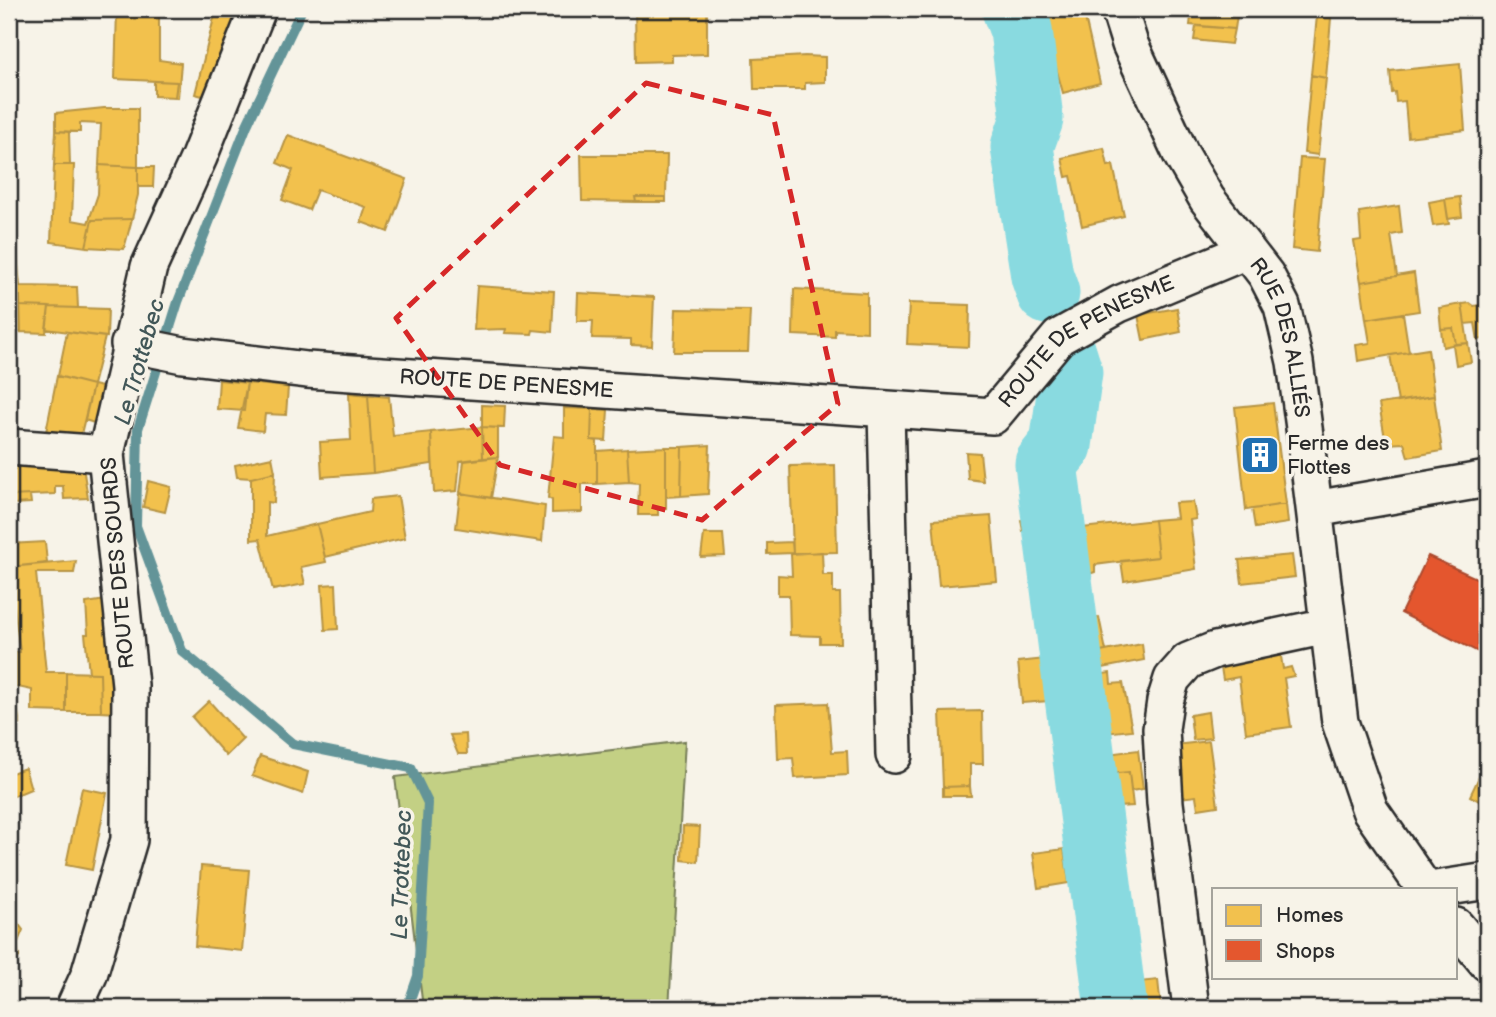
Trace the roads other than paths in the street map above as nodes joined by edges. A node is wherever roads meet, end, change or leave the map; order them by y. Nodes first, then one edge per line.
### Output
1 (258, 9) edge
2 (1119, 9) edge
3 (1245, 248) junction
4 (129, 344) junction
5 (886, 410) junction
6 (9, 447) edge
7 (106, 454) junction
8 (1487, 479) edge
9 (1315, 509) junction
10 (1327, 626) junction
11 (894, 755) dead end
12 (1487, 881) edge
13 (1424, 888) edge
14 (1442, 888) edge
15 (1458, 928) edge
16 (1487, 963) edge
17 (74, 1008) edge
18 (1191, 1008) edge

1 - 4 street, ROUTE DES SOURDS
2 - 3 street, RUE DES ALLIÉS
3 - 5 street, ROUTE DE PENESME
3 - 9 street, RUE DES ALLIÉS
4 - 5 street, ROUTE DE PENESME
4 - 7 street, ROUTE DES SOURDS
5 - 11 street
6 - 7 street
7 - 17 street, ROUTE DES SOURDS
8 - 9 street
9 - 10 street, RUE DES ALLIÉS
10 - 13 street, RUE DES ALLIÉS
10 - 18 street
12 - 14 street
15 - 16 street

